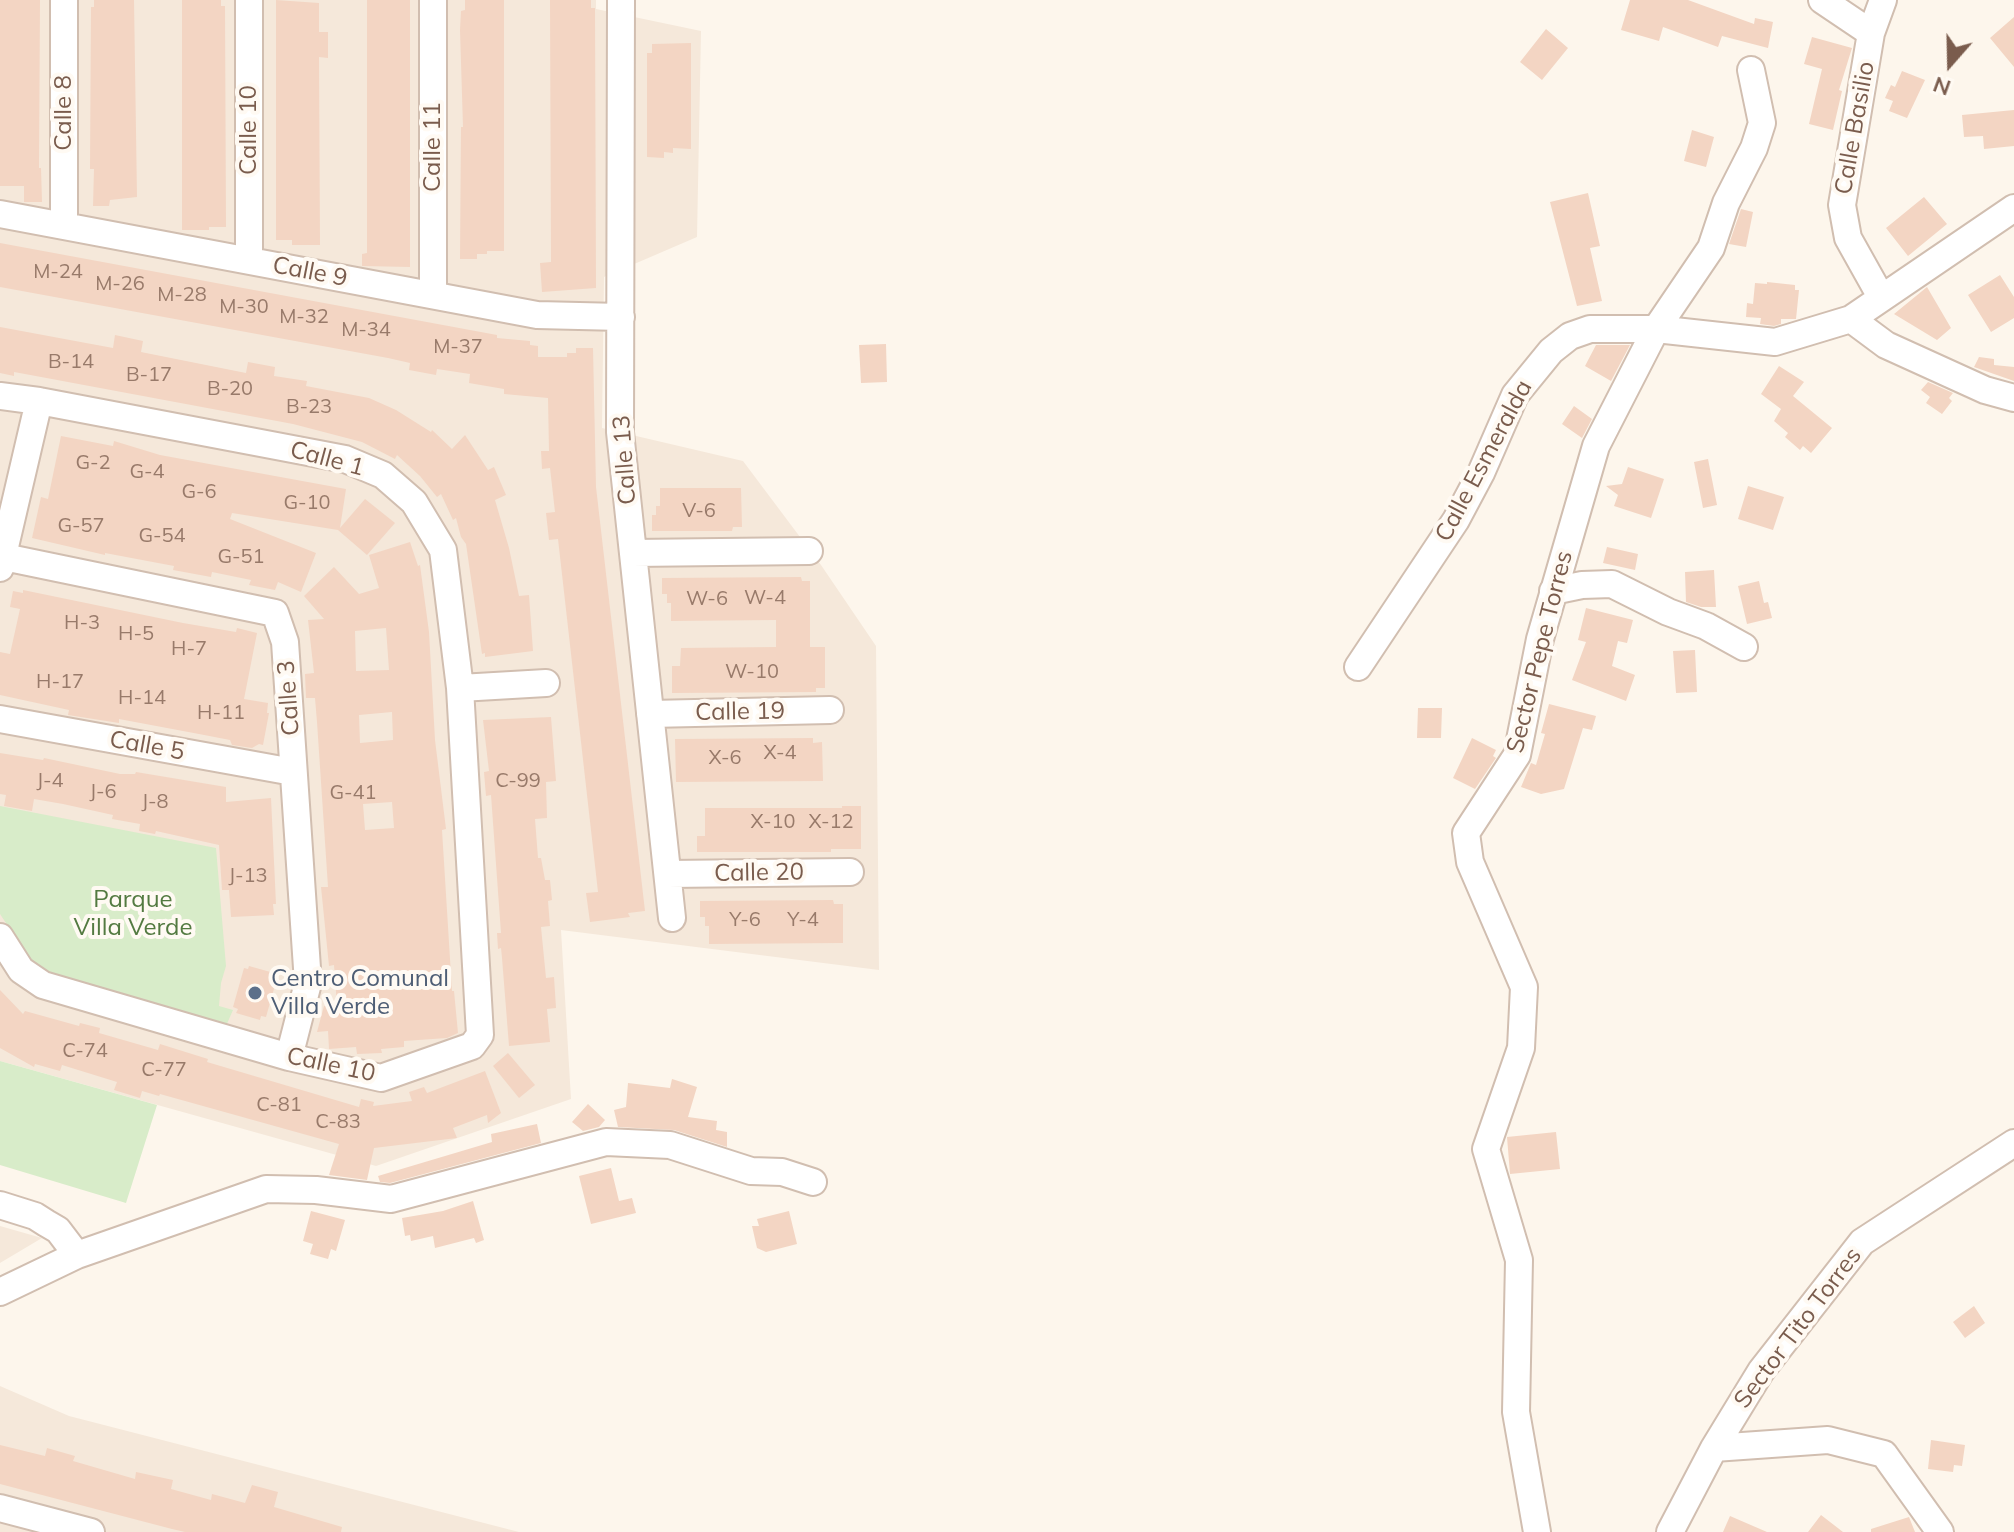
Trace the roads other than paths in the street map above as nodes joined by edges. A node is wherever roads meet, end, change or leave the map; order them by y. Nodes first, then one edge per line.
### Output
1 (64, 0) edge
2 (249, 0) edge
3 (433, 0) edge
4 (621, 0) edge
5 (1822, 0) edge
6 (1883, 0) edge
7 (1871, 33) junction
8 (1751, 70) dead end
9 (2014, 208) edge
10 (0, 214) edge
11 (64, 226) junction
12 (249, 260) junction
13 (433, 295) junction
14 (1881, 297) junction
15 (621, 317) junction
16 (1851, 319) junction
17 (1656, 329) junction
18 (0, 396) edge
19 (2014, 398) edge
20 (39, 401) junction
21 (809, 551) dead end
22 (633, 553) junction
23 (2, 562) edge
24 (1553, 591) junction
25 (1744, 647) dead end
26 (1358, 667) dead end
27 (546, 683) dead end
28 (460, 688) junction
29 (830, 710) dead end
30 (650, 714) junction
31 (0, 719) edge
32 (293, 772) junction
33 (850, 872) dead end
34 (668, 874) junction
35 (672, 918) dead end
36 (0, 937) edge
37 (289, 1057) junction
38 (2014, 1143) edge
39 (813, 1182) dead end
40 (0, 1205) edge
41 (77, 1255) junction
42 (0, 1292) edge
43 (1714, 1448) junction
44 (0, 1508) edge
45 (91, 1532) edge
46 (1537, 1532) edge
47 (1670, 1532) edge
48 (1940, 1532) edge

1 - 11 street, Calle 8
2 - 12 street, Calle 10
3 - 13 street, Calle 11
4 - 15 street, Calle 13
5 - 7 street
6 - 7 street, Calle Basilio
7 - 14 street, Calle Basilio
8 - 17 street, Sector Pepe Torres
9 - 14 street, Calle Esmeralda
10 - 11 street, Calle 9
11 - 12 street, Calle 9
12 - 13 street, Calle 9
13 - 15 street, Calle 9
14 - 16 street, Calle Esmeralda
15 - 22 street, Calle 13
16 - 17 street, Calle Esmeralda
16 - 19 street
17 - 24 street, Sector Pepe Torres
17 - 26 street, Calle Esmeralda
18 - 20 street, Calle 1
20 - 23 street
20 - 28 street, Calle 1
21 - 22 street
22 - 30 street, Calle 13
23 - 32 street, Calle 3
24 - 25 street
24 - 46 street, Sector Pepe Torres
27 - 28 street
28 - 37 street, Calle 10
29 - 30 street, Calle 19
30 - 34 street, Calle 13
31 - 32 street, Calle 5
32 - 37 street, Calle 3
33 - 34 street, Calle 20
34 - 35 street, Calle 13
36 - 37 street, Calle 10
38 - 43 street, Sector Tito Torres
39 - 41 street
40 - 41 street
41 - 42 street
43 - 47 street, Sector Tito Torres
43 - 48 street
44 - 45 street

